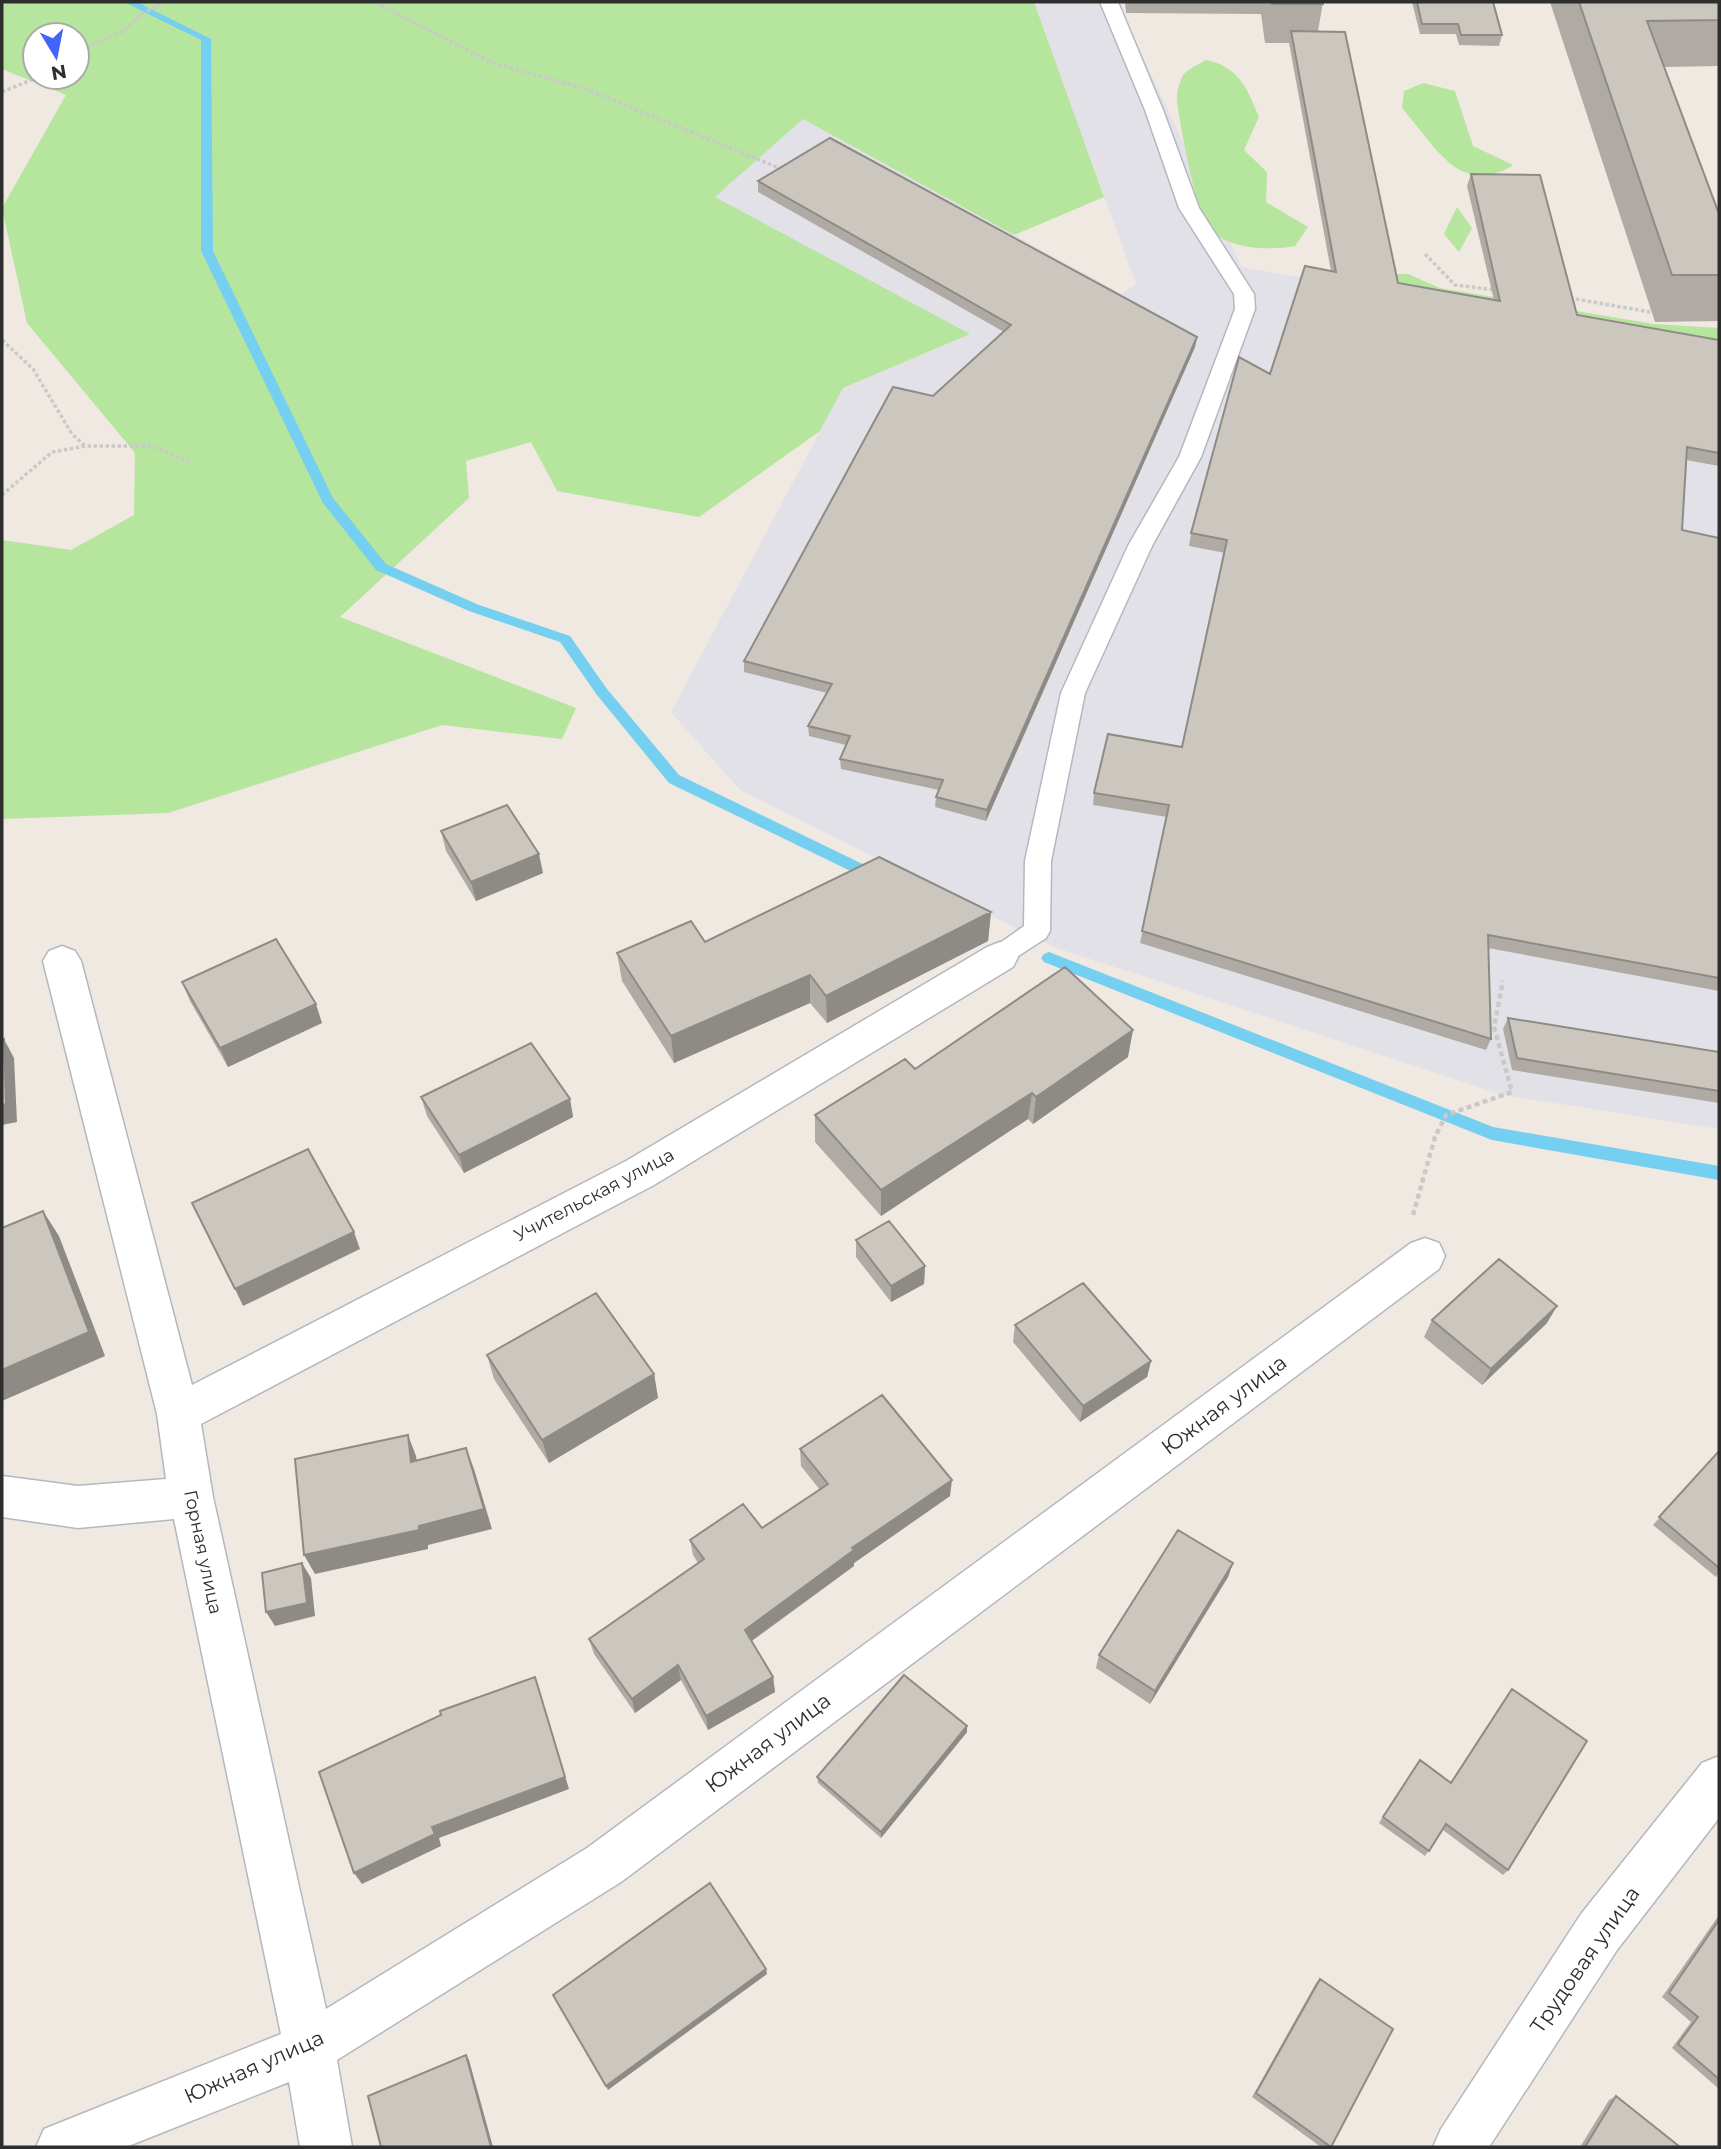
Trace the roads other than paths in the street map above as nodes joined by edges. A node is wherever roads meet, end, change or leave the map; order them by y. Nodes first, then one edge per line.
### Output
1 (1109, 2) edge
2 (1000, 957) joint
3 (62, 961) dead end
4 (1425, 1256) road end
5 (178, 1414) junction
6 (2, 1497) edge
7 (191, 1497) junction
8 (1719, 1780) edge
9 (309, 2048) junction
10 (62, 2147) edge
11 (326, 2147) edge
12 (1459, 2147) edge

1 - 2 lane
2 - 5 street, Учительская улица
3 - 5 street, Горная улица
4 - 9 street, Южная улица
5 - 7 street, Горная улица
6 - 7 street
7 - 9 street, Горная улица
8 - 12 street, Трудовая улица
9 - 10 street, Южная улица
9 - 11 street, Горная улица

